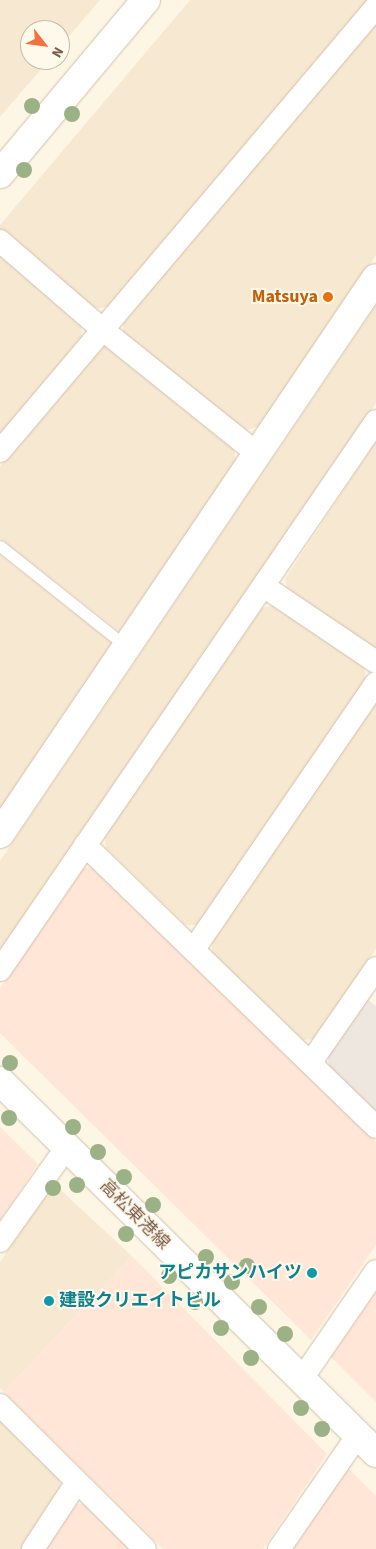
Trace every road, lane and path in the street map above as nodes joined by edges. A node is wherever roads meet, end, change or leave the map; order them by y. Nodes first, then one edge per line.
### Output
1 (146, 0) edge
2 (376, 7) edge
3 (0, 174) edge
4 (0, 241) edge
5 (376, 278) edge
6 (103, 330) junction
7 (376, 421) edge
8 (0, 451) edge
9 (258, 454) junction
10 (0, 546) edge
11 (264, 587) junction
12 (127, 647) junction
13 (376, 662) edge
14 (376, 683) edge
15 (0, 834) edge
16 (85, 845) junction
17 (194, 949) junction
18 (376, 968) edge
19 (0, 970) edge
20 (311, 1062) junction
21 (0, 1081) edge
22 (376, 1127) edge
23 (66, 1148) junction
24 (0, 1242) edge
25 (376, 1271) edge
26 (301, 1380) junction
27 (0, 1405) edge
28 (367, 1444) edge
29 (77, 1482) junction
30 (33, 1549) edge
31 (145, 1549) edge
32 (279, 1549) edge

1 - 3 street
2 - 6 street
4 - 6 street
5 - 9 street
6 - 8 street
6 - 9 street
7 - 11 street
9 - 12 street
10 - 12 lane
11 - 13 street
11 - 16 street
12 - 15 street
14 - 17 street
16 - 17 street
16 - 19 street
17 - 20 street
18 - 20 street
20 - 22 street
21 - 23 street, 高松東港線
23 - 24 street
23 - 26 street, 高松東港線
25 - 26 street
26 - 28 street, 高松東港線
27 - 29 street
28 - 32 street
29 - 30 street
29 - 31 street

